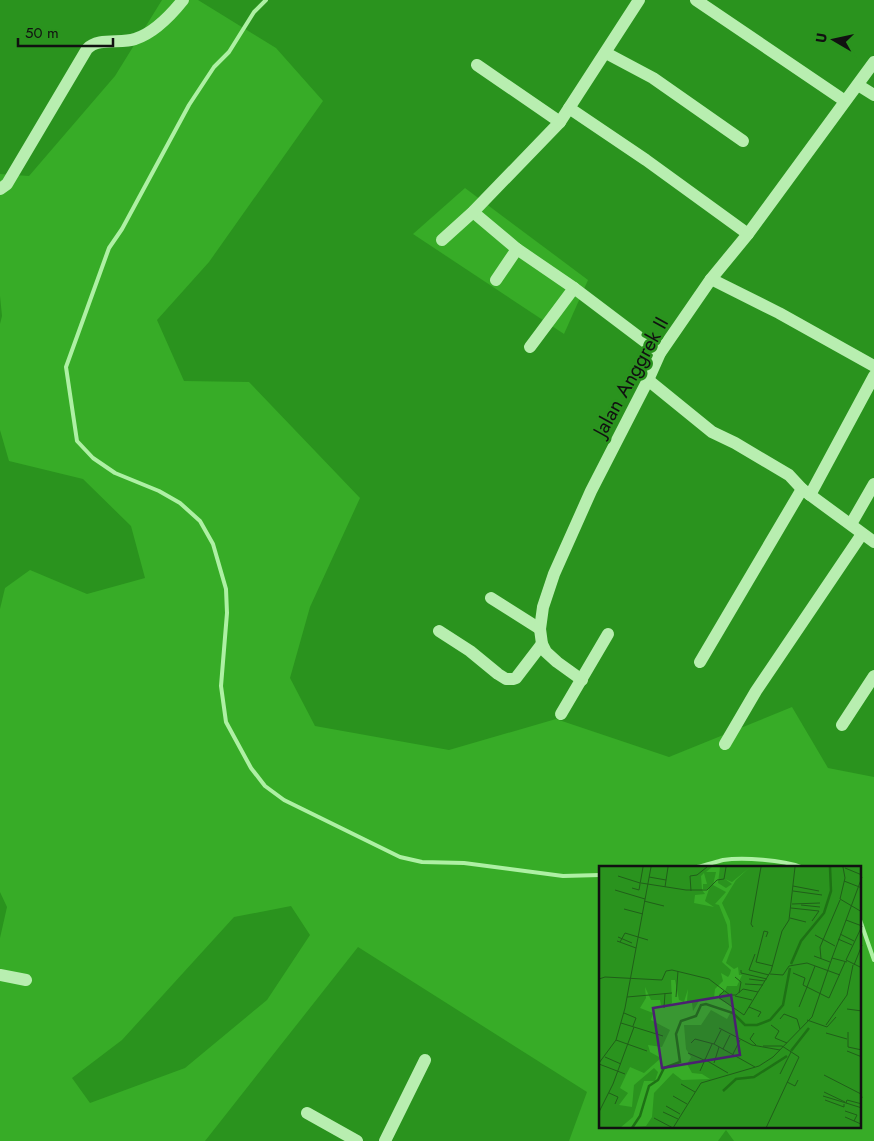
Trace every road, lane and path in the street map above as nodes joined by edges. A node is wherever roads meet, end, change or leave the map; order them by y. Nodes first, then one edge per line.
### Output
1 (183, 0) edge
2 (639, 0) edge
3 (696, 0) edge
4 (606, 53) junction
5 (874, 62) edge
6 (477, 65) dead end
7 (858, 84) junction
8 (874, 95) edge
9 (845, 101) junction
10 (569, 108) junction
11 (560, 122) junction
12 (743, 141) dead end
13 (0, 189) edge
14 (473, 212) junction
15 (748, 234) junction
16 (442, 240) dead end
17 (517, 249) junction
18 (711, 279) junction
19 (496, 280) dead end
20 (574, 288) junction
21 (530, 347) dead end
22 (660, 353) junction
23 (874, 366) edge
24 (874, 376) edge
25 (648, 380) junction
26 (874, 484) edge
27 (806, 492) junction
28 (851, 524) junction
29 (862, 534) junction
30 (874, 542) edge
31 (491, 598) dead end
32 (540, 629) junction
33 (439, 631) dead end
34 (608, 634) dead end
35 (542, 644) junction
36 (700, 662) dead end
37 (874, 676) edge
38 (582, 680) junction
39 (561, 714) dead end
40 (842, 725) dead end
41 (725, 744) dead end
42 (0, 975) edge
43 (26, 980) dead end
44 (425, 1060) dead end
45 (306, 1114) dead end
46 (357, 1141) edge
47 (385, 1141) edge

1 - 13 street
2 - 4 street
3 - 9 street
4 - 10 street
4 - 12 street
5 - 7 street, Jalan Anggrek II
6 - 11 street
7 - 8 street
7 - 9 street, Jalan Anggrek II
9 - 15 street, Jalan Anggrek II
10 - 11 street
10 - 15 street
11 - 14 street
14 - 16 street
14 - 17 street
15 - 18 street, Jalan Anggrek II
17 - 19 street
17 - 20 street
18 - 22 street, Jalan Anggrek II
18 - 23 street
20 - 21 street
20 - 22 street
22 - 25 street, Jalan Anggrek II
24 - 27 street
25 - 27 street
25 - 32 street, Jalan Anggrek II
26 - 28 street
27 - 28 street
27 - 36 street
28 - 29 street
29 - 30 street
29 - 41 street
31 - 32 street
32 - 35 street, Jalan Anggrek II
33 - 35 street
34 - 38 street
35 - 38 street
37 - 40 street
38 - 39 street
42 - 43 street
44 - 47 street
45 - 46 street

